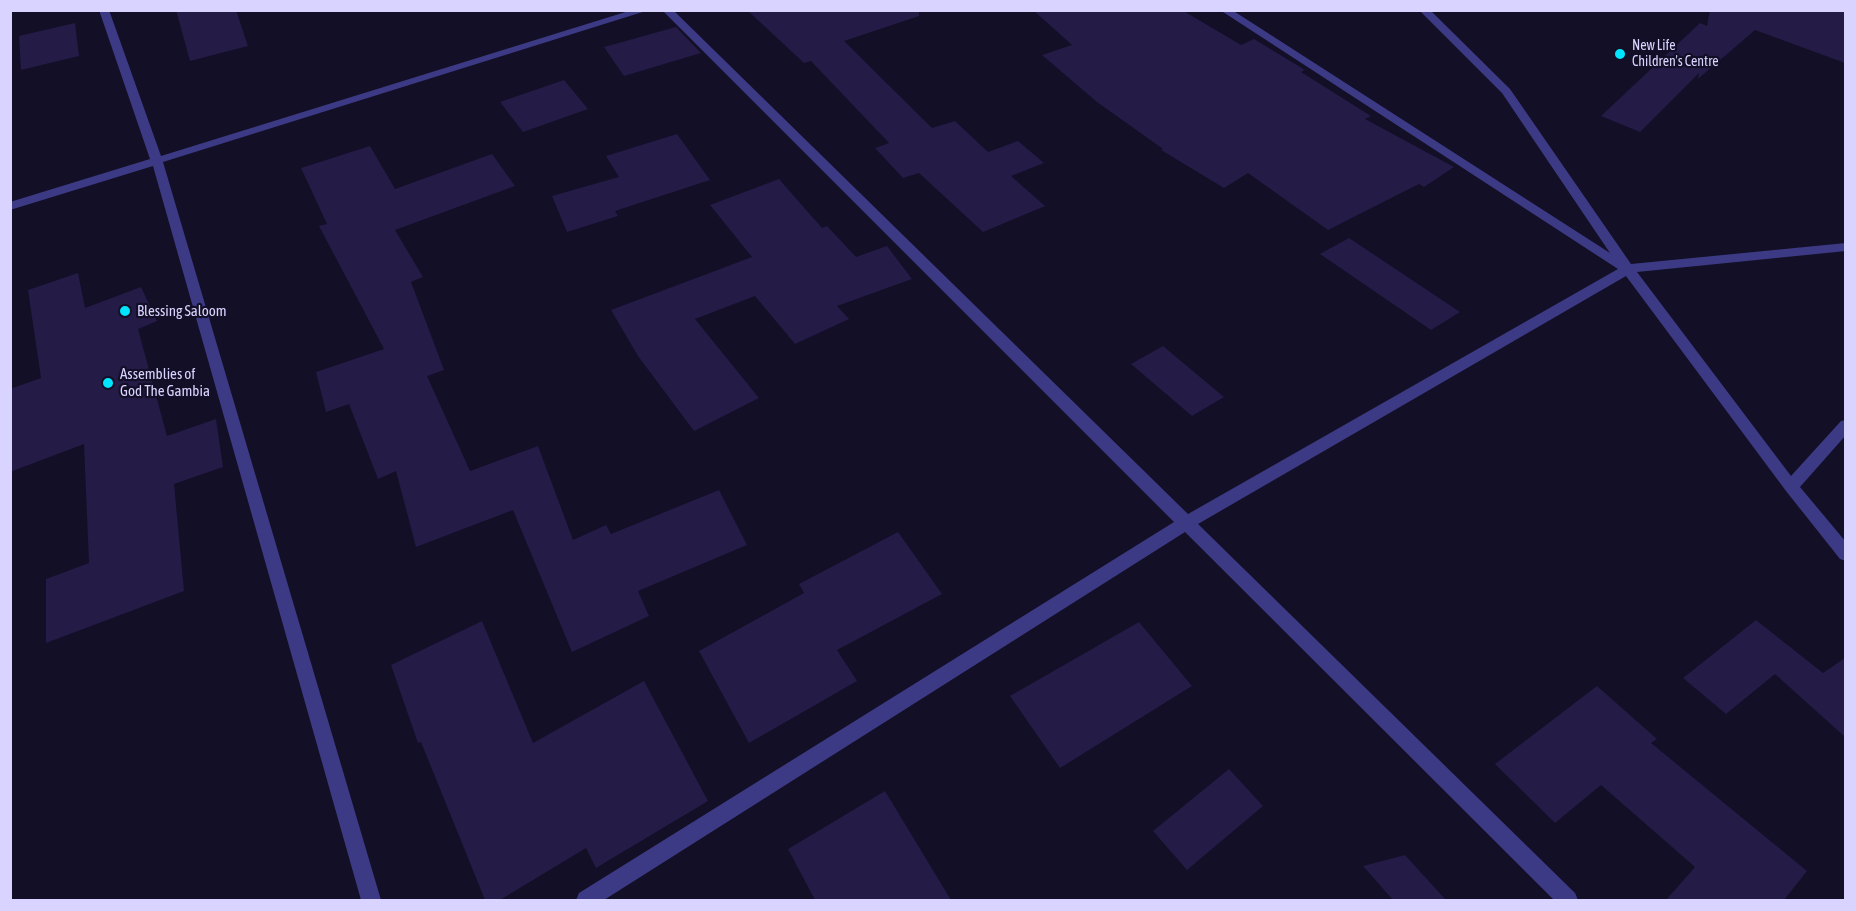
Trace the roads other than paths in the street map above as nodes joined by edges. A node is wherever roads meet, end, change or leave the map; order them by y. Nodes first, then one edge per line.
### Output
1 (104, 10) edge
2 (644, 10) edge
3 (667, 10) edge
4 (1225, 10) edge
5 (1424, 10) edge
6 (157, 160) junction
7 (10, 207) edge
8 (1845, 247) edge
9 (1628, 269) junction
10 (1845, 425) edge
11 (1791, 487) junction
12 (1186, 522) junction
13 (1845, 554) edge
14 (371, 900) edge
15 (586, 900) edge
16 (1568, 900) edge

1 - 6 street
2 - 6 street
3 - 12 street
4 - 9 street
5 - 9 street
6 - 7 street
6 - 14 street
8 - 9 street
9 - 11 street
9 - 12 street
10 - 11 street
11 - 13 street
12 - 15 street
12 - 16 street

